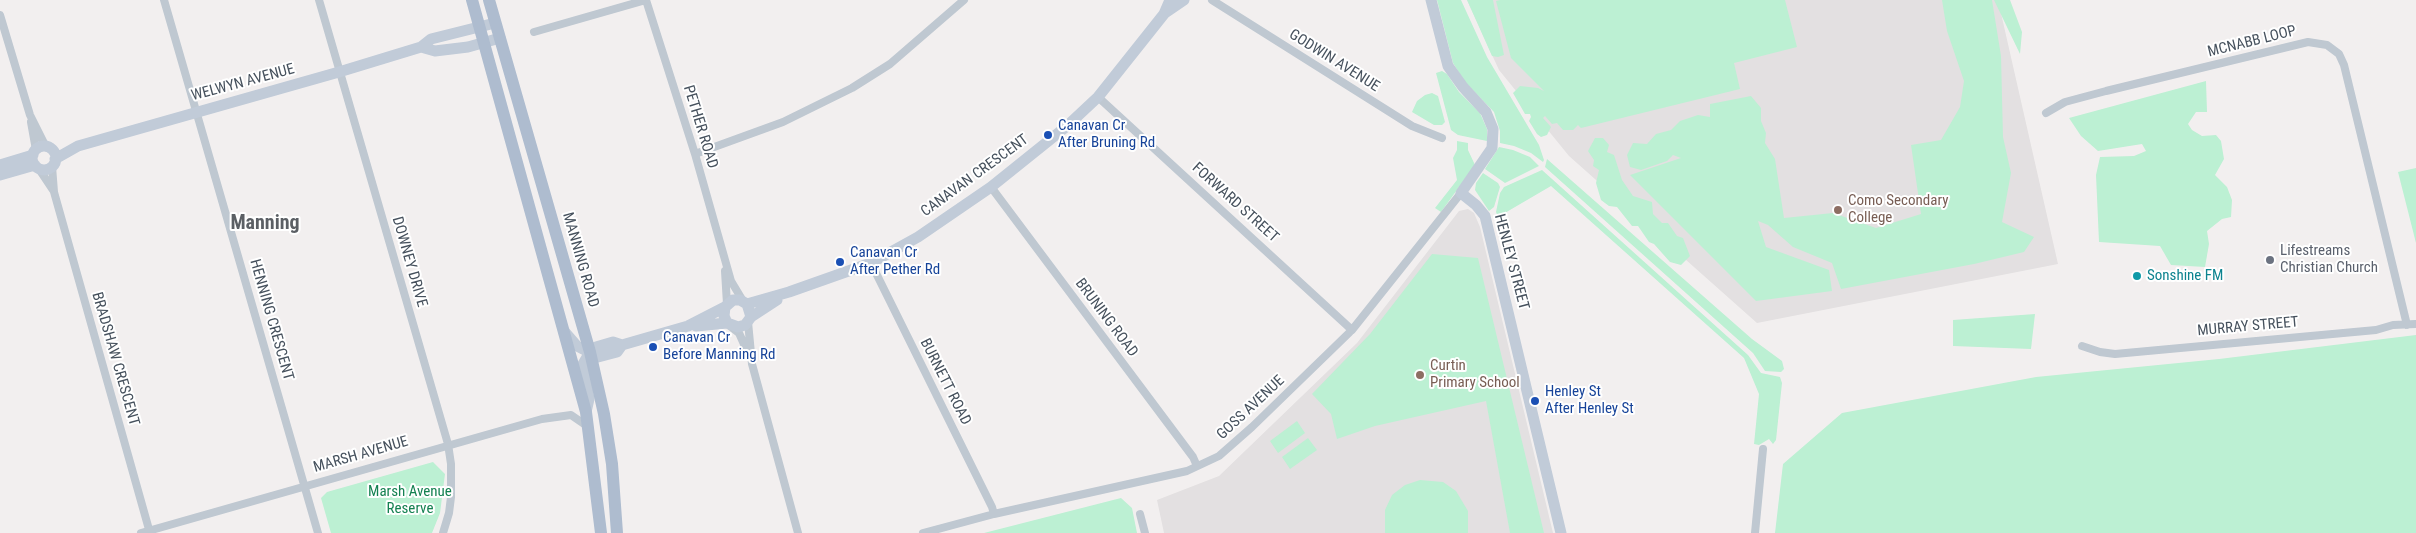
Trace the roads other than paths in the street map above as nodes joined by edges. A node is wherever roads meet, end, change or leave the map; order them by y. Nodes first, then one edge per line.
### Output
1 (164, 0) edge
2 (319, 0) edge
3 (472, 0) edge
4 (489, 0) edge
5 (646, 0) edge
6 (964, 0) edge
7 (1170, 0) edge
8 (1184, 0) edge
9 (1204, 0) edge
10 (1431, 0) edge
11 (1213, 1) edge
12 (1164, 14) junction
13 (0, 15) edge
14 (496, 23) junction
15 (480, 27) junction
16 (534, 32) dead end
17 (500, 38) junction
18 (484, 43) junction
19 (421, 47) junction
20 (339, 72) junction
21 (1098, 97) junction
22 (198, 111) junction
23 (2046, 113) dead end
24 (1442, 138) dead end
25 (695, 154) junction
26 (43, 157) junction
27 (0, 165) edge
28 (0, 175) edge
29 (992, 187) junction
30 (54, 192) junction
31 (1461, 193) junction
32 (725, 262) junction
33 (870, 262) junction
34 (789, 292) junction
35 (745, 303) junction
36 (726, 306) junction
37 (749, 320) junction
38 (728, 324) junction
39 (2416, 324) edge
40 (2407, 325) junction
41 (688, 326) junction
42 (1352, 330) junction
43 (564, 331) junction
44 (2082, 346) dead end
45 (590, 352) junction
46 (752, 364) junction
47 (586, 412) junction
48 (587, 426) junction
49 (448, 444) junction
50 (1763, 449) dead end
51 (1197, 466) junction
52 (305, 486) junction
53 (994, 514) junction
54 (1140, 514) dead end
55 (150, 532) edge
56 (141, 533) edge
57 (318, 533) edge
58 (443, 533) edge
59 (601, 533) edge
60 (617, 533) edge
61 (798, 533) edge
62 (923, 533) edge
63 (1145, 533) edge
64 (1561, 533) edge
65 (1755, 533) edge

1 - 22 street, HENNING CRESCENT
2 - 20 street, DOWNEY DRIVE
3 - 15 main road
4 - 14 main road, MANNING ROAD
5 - 16 street
5 - 25 street, PETHER ROAD
6 - 25 street
7 - 12 street, CANAVAN CRESCENT
8 - 12 street, CANAVAN CRESCENT
9 - 11 street, GODWIN AVENUE
10 - 31 street
11 - 24 street, GODWIN AVENUE
12 - 21 street, CANAVAN CRESCENT
13 - 26 street, BRADSHAW CRESCENT
14 - 15 street, WELWYN AVENUE
14 - 17 main road, MANNING ROAD
15 - 18 main road
15 - 19 street, WELWYN AVENUE
17 - 18 street, WELWYN AVENUE
17 - 45 main road, MANNING ROAD
18 - 19 street, WELWYN AVENUE
18 - 43 main road
19 - 20 street, WELWYN AVENUE
20 - 22 street, WELWYN AVENUE
20 - 49 street, DOWNEY DRIVE
21 - 29 street, CANAVAN CRESCENT
21 - 42 street, FORWARD STREET
22 - 26 street, WELWYN AVENUE
22 - 52 street, HENNING CRESCENT
23 - 40 street, MCNABB LOOP
25 - 32 street, PETHER ROAD
26 - 27 street, WELWYN AVENUE
26 - 28 street, WELWYN AVENUE
26 - 30 street, BRADSHAW CRESCENT
26 - 30 street, BRADSHAW CRESCENT
29 - 33 street, CANAVAN CRESCENT
29 - 51 street, BRUNING ROAD
30 - 55 street, BRADSHAW CRESCENT
31 - 42 street, GOSS AVENUE
31 - 64 street, HENLEY STREET
32 - 35 street, PETHER ROAD
32 - 36 street, PETHER ROAD
33 - 34 street, CANAVAN CRESCENT
33 - 53 street, BURNETT ROAD
34 - 35 street, CANAVAN CRESCENT
34 - 37 street, CANAVAN CRESCENT
35 - 36 street, CANAVAN CRESCENT
35 - 37 street
36 - 38 street
36 - 41 street, CANAVAN CRESCENT
37 - 38 street, CANAVAN CRESCENT
37 - 46 street
38 - 41 street, CANAVAN CRESCENT
38 - 46 street
39 - 40 street, MURRAY STREET
40 - 44 street, MURRAY STREET
41 - 45 street, CANAVAN CRESCENT
42 - 51 street, GOSS AVENUE
43 - 45 street
43 - 47 main road
45 - 47 street
45 - 60 main road, MANNING ROAD
46 - 61 street
47 - 48 main road
48 - 49 street, MARSH AVENUE
48 - 59 main road
49 - 52 street, MARSH AVENUE
49 - 58 street, DOWNEY DRIVE
50 - 65 street
51 - 53 street, GOSS AVENUE
52 - 55 street, MARSH AVENUE
52 - 57 street, HENNING CRESCENT
53 - 62 street, GOSS AVENUE
54 - 63 street
55 - 56 street, MARSH AVENUE

